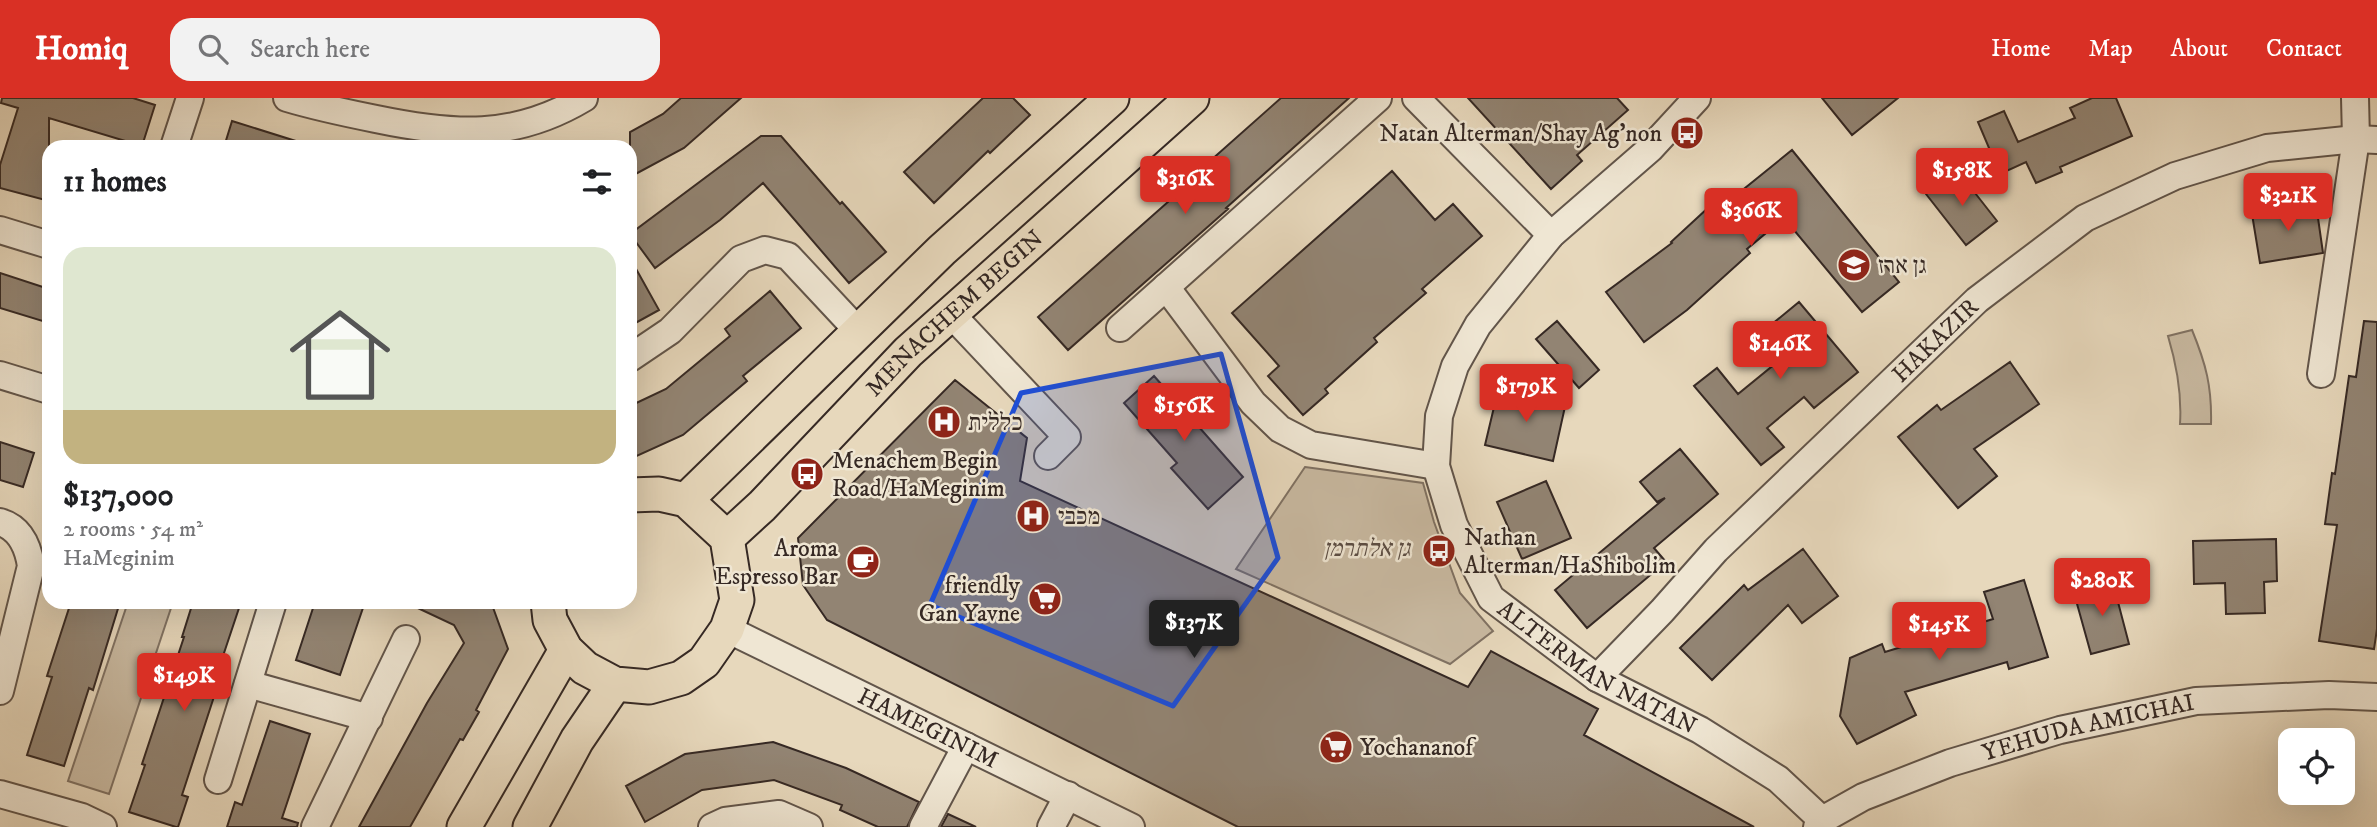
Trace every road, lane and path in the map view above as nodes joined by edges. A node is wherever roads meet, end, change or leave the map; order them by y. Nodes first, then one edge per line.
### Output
1 (190, 98) edge
2 (287, 98) edge
3 (584, 98) edge
4 (1112, 98) edge
5 (1192, 98) edge
6 (1378, 98) edge
7 (1416, 98) edge
8 (1697, 98) edge
9 (2355, 98) edge
10 (2366, 139) edge
11 (176, 140) edge
12 (0, 230) edge
13 (1551, 235) junction
14 (42, 243) edge
15 (1166, 287) junction
16 (950, 313) junction
17 (1120, 328) dead end
18 (859, 332) junction
19 (637, 353) edge
20 (2321, 374) dead end
21 (0, 375) edge
22 (42, 388) edge
23 (1048, 456) dead end
24 (1436, 466) junction
25 (637, 495) edge
26 (686, 500) junction
27 (0, 522) edge
28 (727, 538) junction
29 (271, 609) edge
30 (549, 609) edge
31 (727, 629) junction
32 (406, 639) dead end
33 (566, 650) junction
34 (1597, 678) junction
35 (248, 684) junction
36 (615, 684) junction
37 (0, 691) edge
38 (2377, 697) edge
39 (369, 718) junction
40 (966, 746) junction
41 (218, 780) dead end
42 (0, 794) edge
43 (1068, 795) junction
44 (1820, 824) edge
45 (103, 827) edge
46 (315, 827) edge
47 (464, 827) edge
48 (530, 827) edge
49 (712, 827) edge
50 (809, 827) edge
51 (923, 827) edge
52 (1052, 827) edge
53 (1131, 827) edge

1 - 11 street
2 - 3 street
4 - 18 main road, MENACHEM BEGIN
5 - 16 main road, MENACHEM BEGIN
6 - 15 street
7 - 13 street
8 - 13 street, ALTERMAN NATAN
9 - 10 street
10 - 20 street
10 - 34 street, HAKAZIR
12 - 14 street
13 - 24 street, ALTERMAN NATAN
15 - 17 street
15 - 24 street
16 - 23 street
16 - 28 main road, MENACHEM BEGIN
18 - 19 street
18 - 26 main road, MENACHEM BEGIN
21 - 22 street
24 - 34 street, ALTERMAN NATAN
25 - 26 main road
26 - 28 main road
27 - 37 street
28 - 31 main road
29 - 35 street
30 - 33 main road
31 - 36 main road
31 - 40 street, HAMEGINIM
32 - 39 street
33 - 36 main road
33 - 47 main road
34 - 44 street, ALTERMAN NATAN
35 - 39 street
35 - 41 street
36 - 48 main road
38 - 44 street, YEHUDA AMICHAI
39 - 46 street
40 - 43 street, HAMEGINIM
40 - 51 street
42 - 45 street
43 - 52 street
43 - 53 street, HAMEGINIM
49 - 50 street

